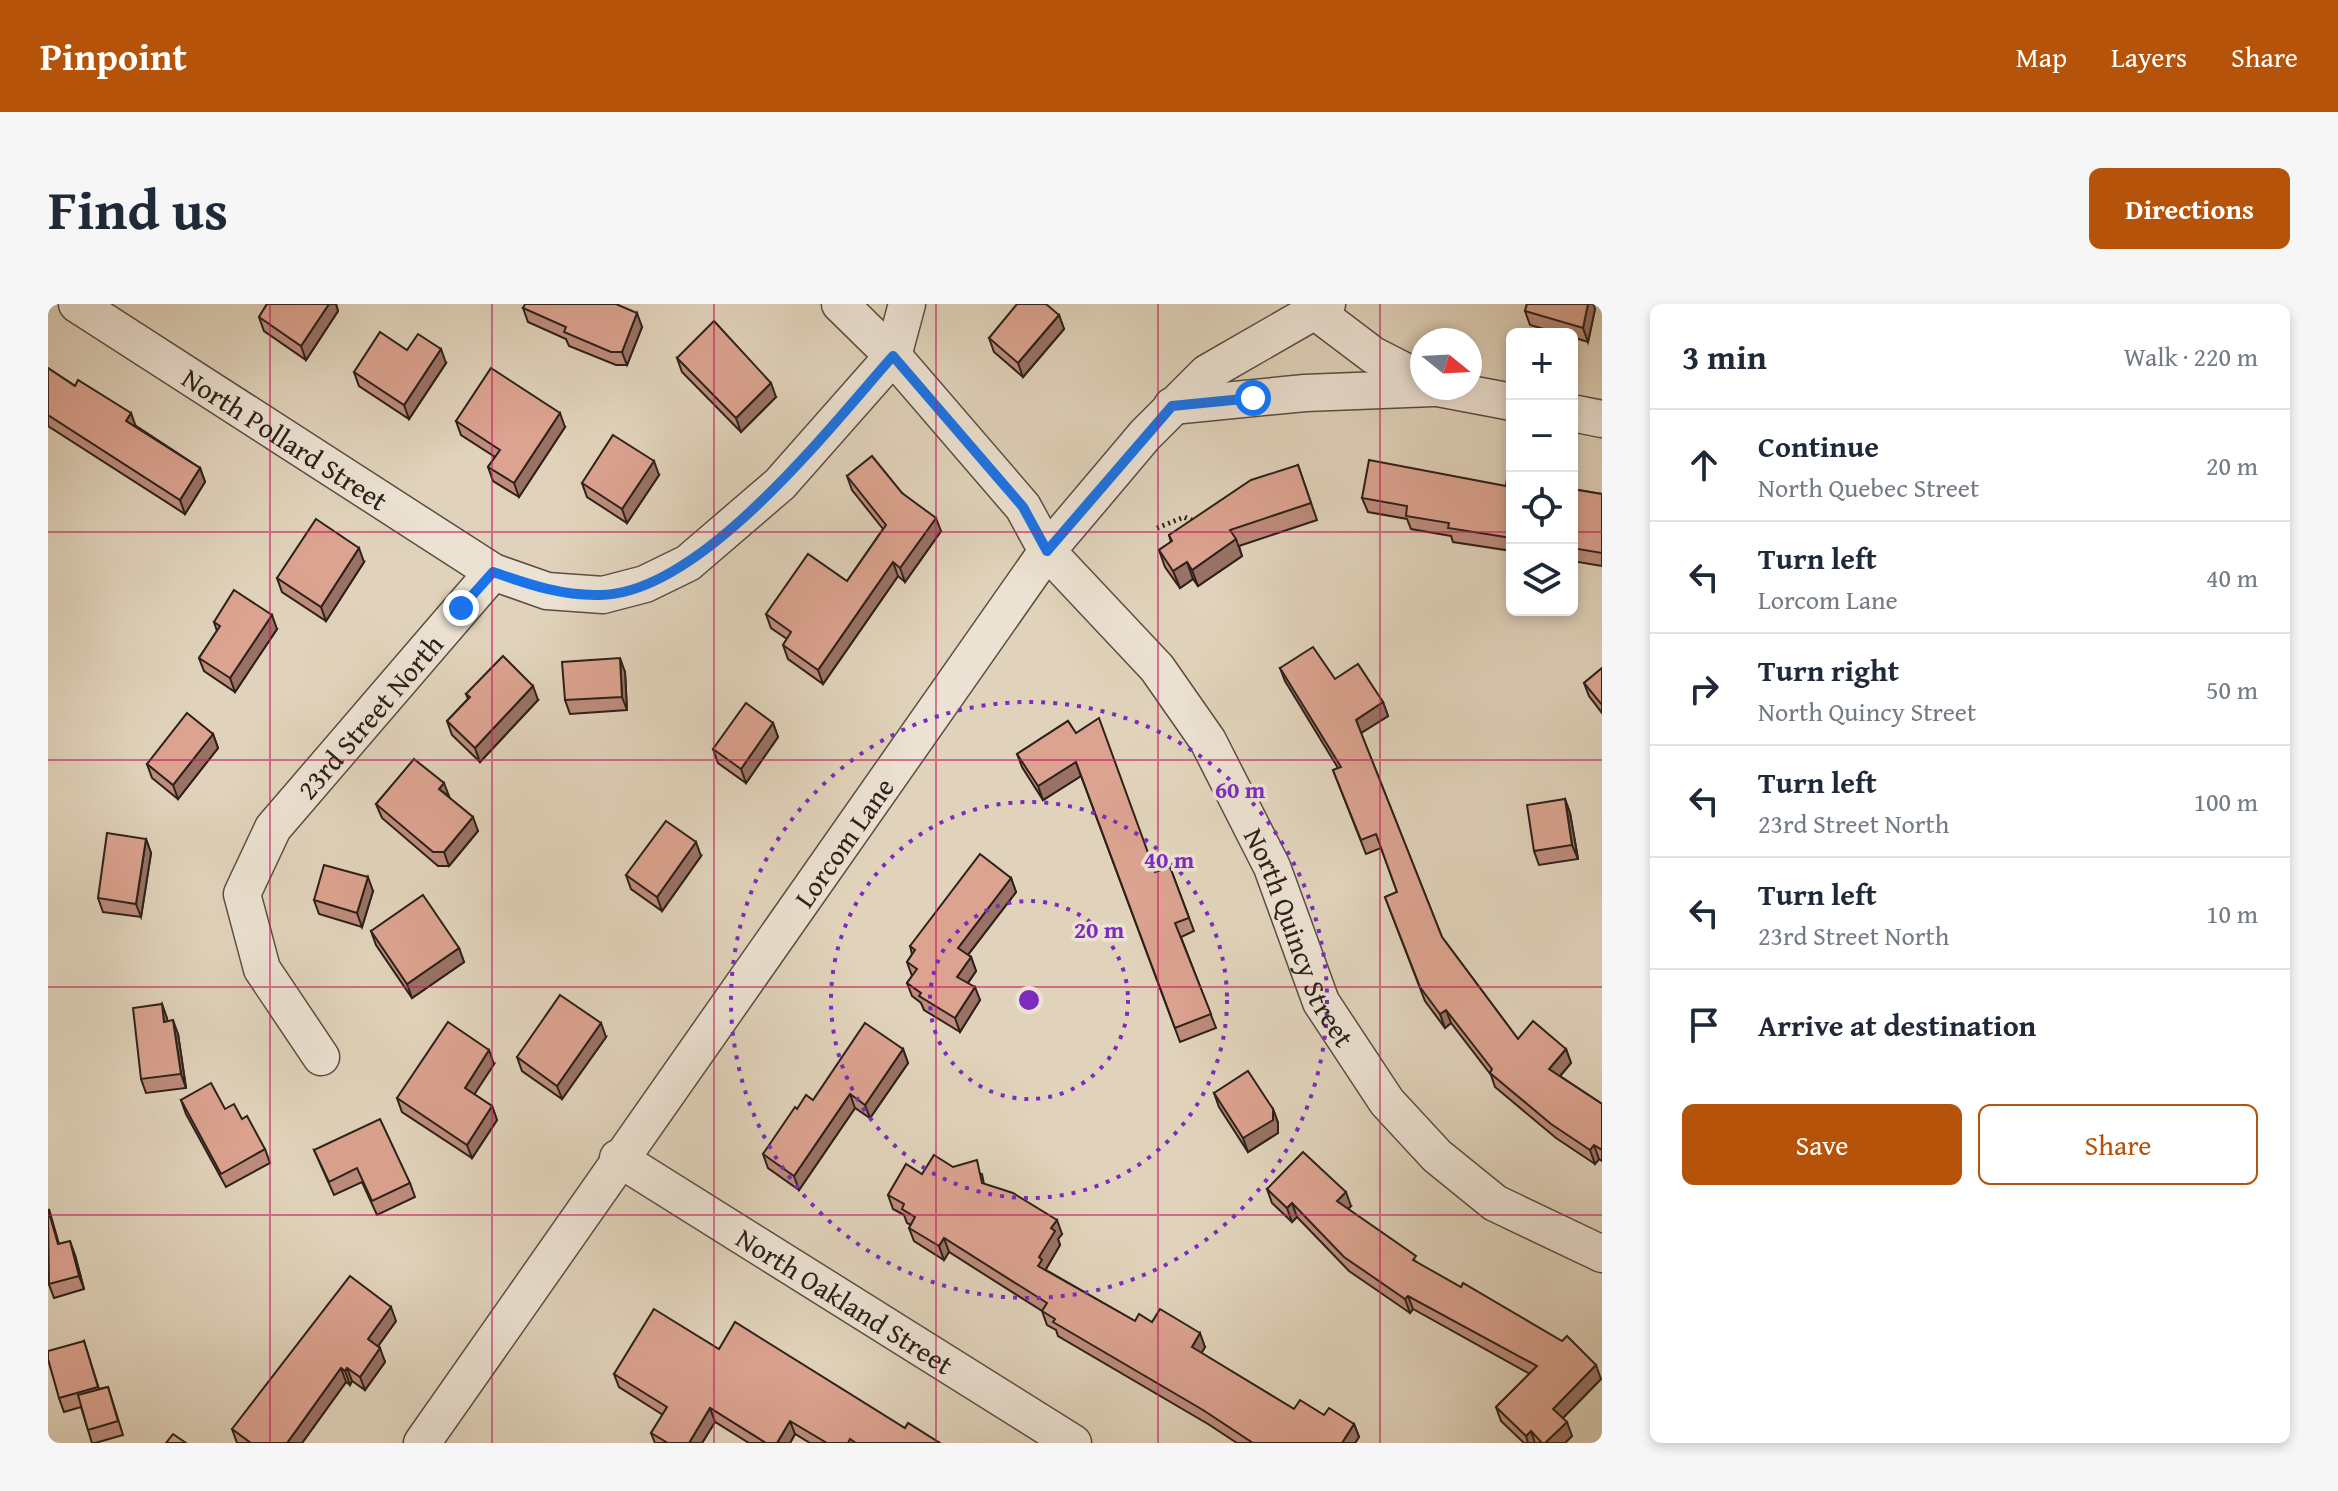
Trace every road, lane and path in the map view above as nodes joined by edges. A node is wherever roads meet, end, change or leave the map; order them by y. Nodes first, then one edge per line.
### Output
1 (77, 304) edge
2 (840, 304) edge
3 (907, 304) edge
4 (1322, 308) edge
5 (893, 356) junction
6 (1410, 374) edge
7 (1410, 389) edge
8 (1482, 396) edge
9 (1506, 401) edge
10 (1172, 406) junction
11 (1578, 414) edge
12 (1602, 419) edge
13 (1199, 526) edge
14 (1157, 528) dead end
15 (1047, 551) junction
16 (493, 572) junction
17 (321, 1057) dead end
18 (618, 1158) junction
19 (1602, 1254) edge
20 (422, 1443) edge
21 (1073, 1443) edge

1 - 16 street, North Pollard Street
2 - 5 street, North Quincy Street
3 - 5 street
4 - 6 street
4 - 10 street, Lorcom Lane
5 - 15 street, North Quincy Street
5 - 16 street
7 - 10 street
8 - 9 street
10 - 15 street, Lorcom Lane
11 - 12 street
13 - 14 path
15 - 18 street, Lorcom Lane
15 - 19 street, North Quincy Street
16 - 17 street, 23rd Street North
18 - 20 street, Lorcom Lane
18 - 21 street, North Oakland Street

